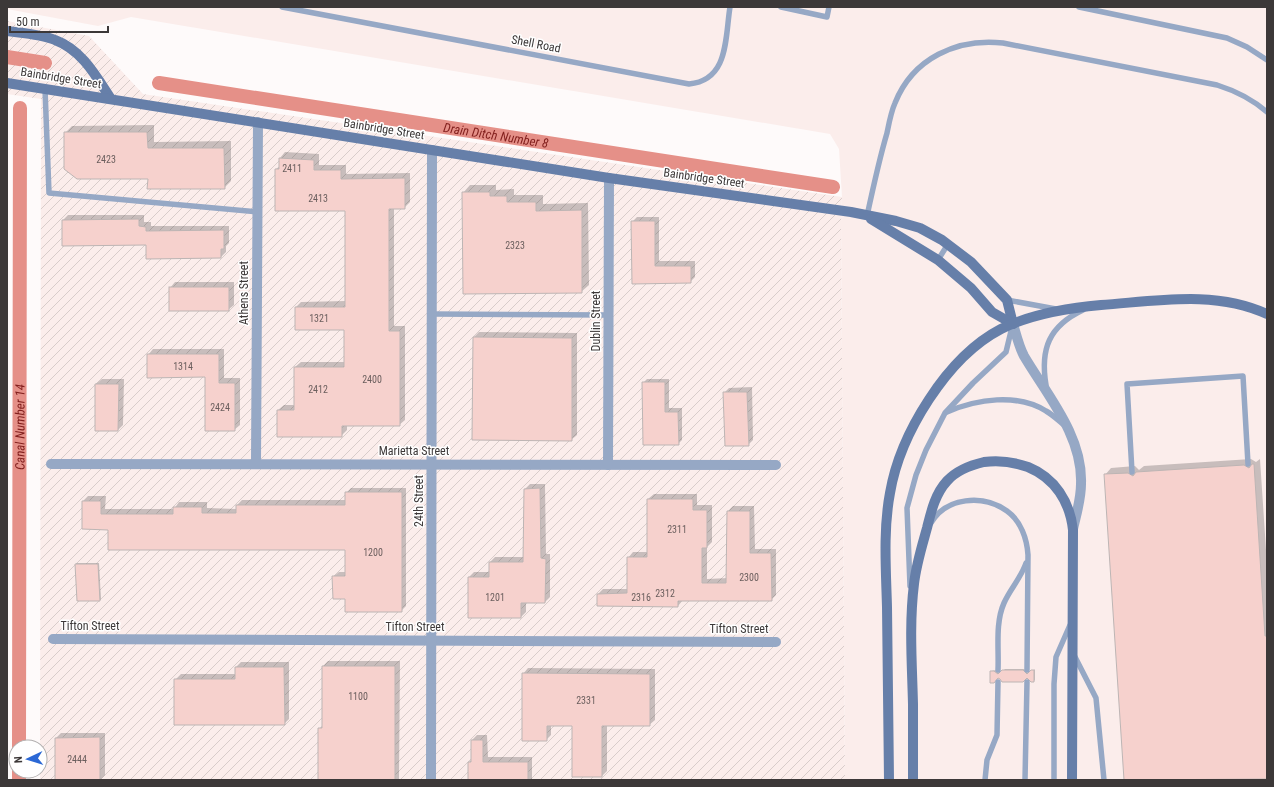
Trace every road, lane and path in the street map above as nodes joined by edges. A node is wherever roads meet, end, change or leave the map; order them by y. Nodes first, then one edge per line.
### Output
1 (282, 7) edge
2 (730, 7) edge
3 (781, 7) edge
4 (829, 7) edge
5 (1079, 7) edge
6 (7, 31) edge
7 (1267, 60) edge
8 (7, 83) edge
9 (45, 89) junction
10 (111, 99) junction
11 (1267, 112) edge
12 (258, 122) junction
13 (432, 150) junction
14 (610, 178) junction
15 (258, 212) junction
16 (867, 216) junction
17 (948, 244) junction
18 (938, 260) junction
19 (1008, 300) junction
20 (1091, 306) junction
21 (1064, 310) junction
22 (432, 314) junction
23 (1267, 314) edge
24 (609, 315) junction
25 (1013, 324) junction
26 (1046, 389) junction
27 (945, 413) junction
28 (1067, 427) junction
29 (256, 463) junction
30 (51, 464) dead end
31 (432, 464) junction
32 (608, 464) junction
33 (1248, 464) dead end
34 (776, 465) dead end
35 (1132, 472) dead end
36 (1073, 530) junction
37 (926, 532) junction
38 (1028, 555) junction
39 (912, 610) junction
40 (1073, 617) junction
41 (53, 639) dead end
42 (432, 640) junction
43 (776, 642) dead end
44 (1074, 653) junction
45 (998, 670) dead end
46 (1027, 670) dead end
47 (998, 682) dead end
48 (1027, 682) dead end
49 (431, 780) edge
50 (889, 780) edge
51 (913, 780) edge
52 (986, 780) edge
53 (1025, 780) edge
54 (1054, 780) edge
55 (1072, 780) edge
56 (1104, 780) edge

1 - 2 lane, Shell Road
3 - 4 lane
5 - 7 lane
6 - 10 main road, Bainbridge Street
8 - 9 main road, Bainbridge Street
9 - 10 main road, Bainbridge Street
9 - 15 lane
10 - 12 main road, Bainbridge Street
11 - 16 lane
12 - 13 main road, Bainbridge Street
12 - 15 street, Athens Street
13 - 14 main road, Bainbridge Street
13 - 22 street, 24th Street
14 - 16 main road, Bainbridge Street
14 - 24 street, Dublin Street
15 - 29 street, Athens Street
16 - 17 main road, Bainbridge Street
16 - 18 main road, Bainbridge Street
17 - 18 lane
17 - 19 main road, Bainbridge Street
18 - 25 main road, Bainbridge Street
19 - 21 lane
19 - 25 main road
20 - 21 main road
20 - 23 main road
20 - 26 lane
21 - 25 main road
22 - 24 lane
22 - 31 street, 24th Street
24 - 32 street, Dublin Street
25 - 26 street
25 - 27 lane
25 - 50 main road
26 - 28 street
27 - 28 lane
27 - 39 lane
28 - 36 street
29 - 30 street, Marietta Street
29 - 31 street, Marietta Street
31 - 32 street, Marietta Street
31 - 42 street, 24th Street
32 - 34 street, Marietta Street
33 - 35 lane
36 - 37 main road
36 - 40 main road
37 - 38 lane
37 - 39 main road
38 - 45 lane
38 - 46 lane
39 - 51 main road
40 - 44 main road
40 - 54 lane
41 - 42 street, Tifton Street
42 - 43 street, Tifton Street
42 - 49 street, 24th Street
44 - 55 main road
44 - 56 lane
47 - 52 lane
48 - 53 lane

